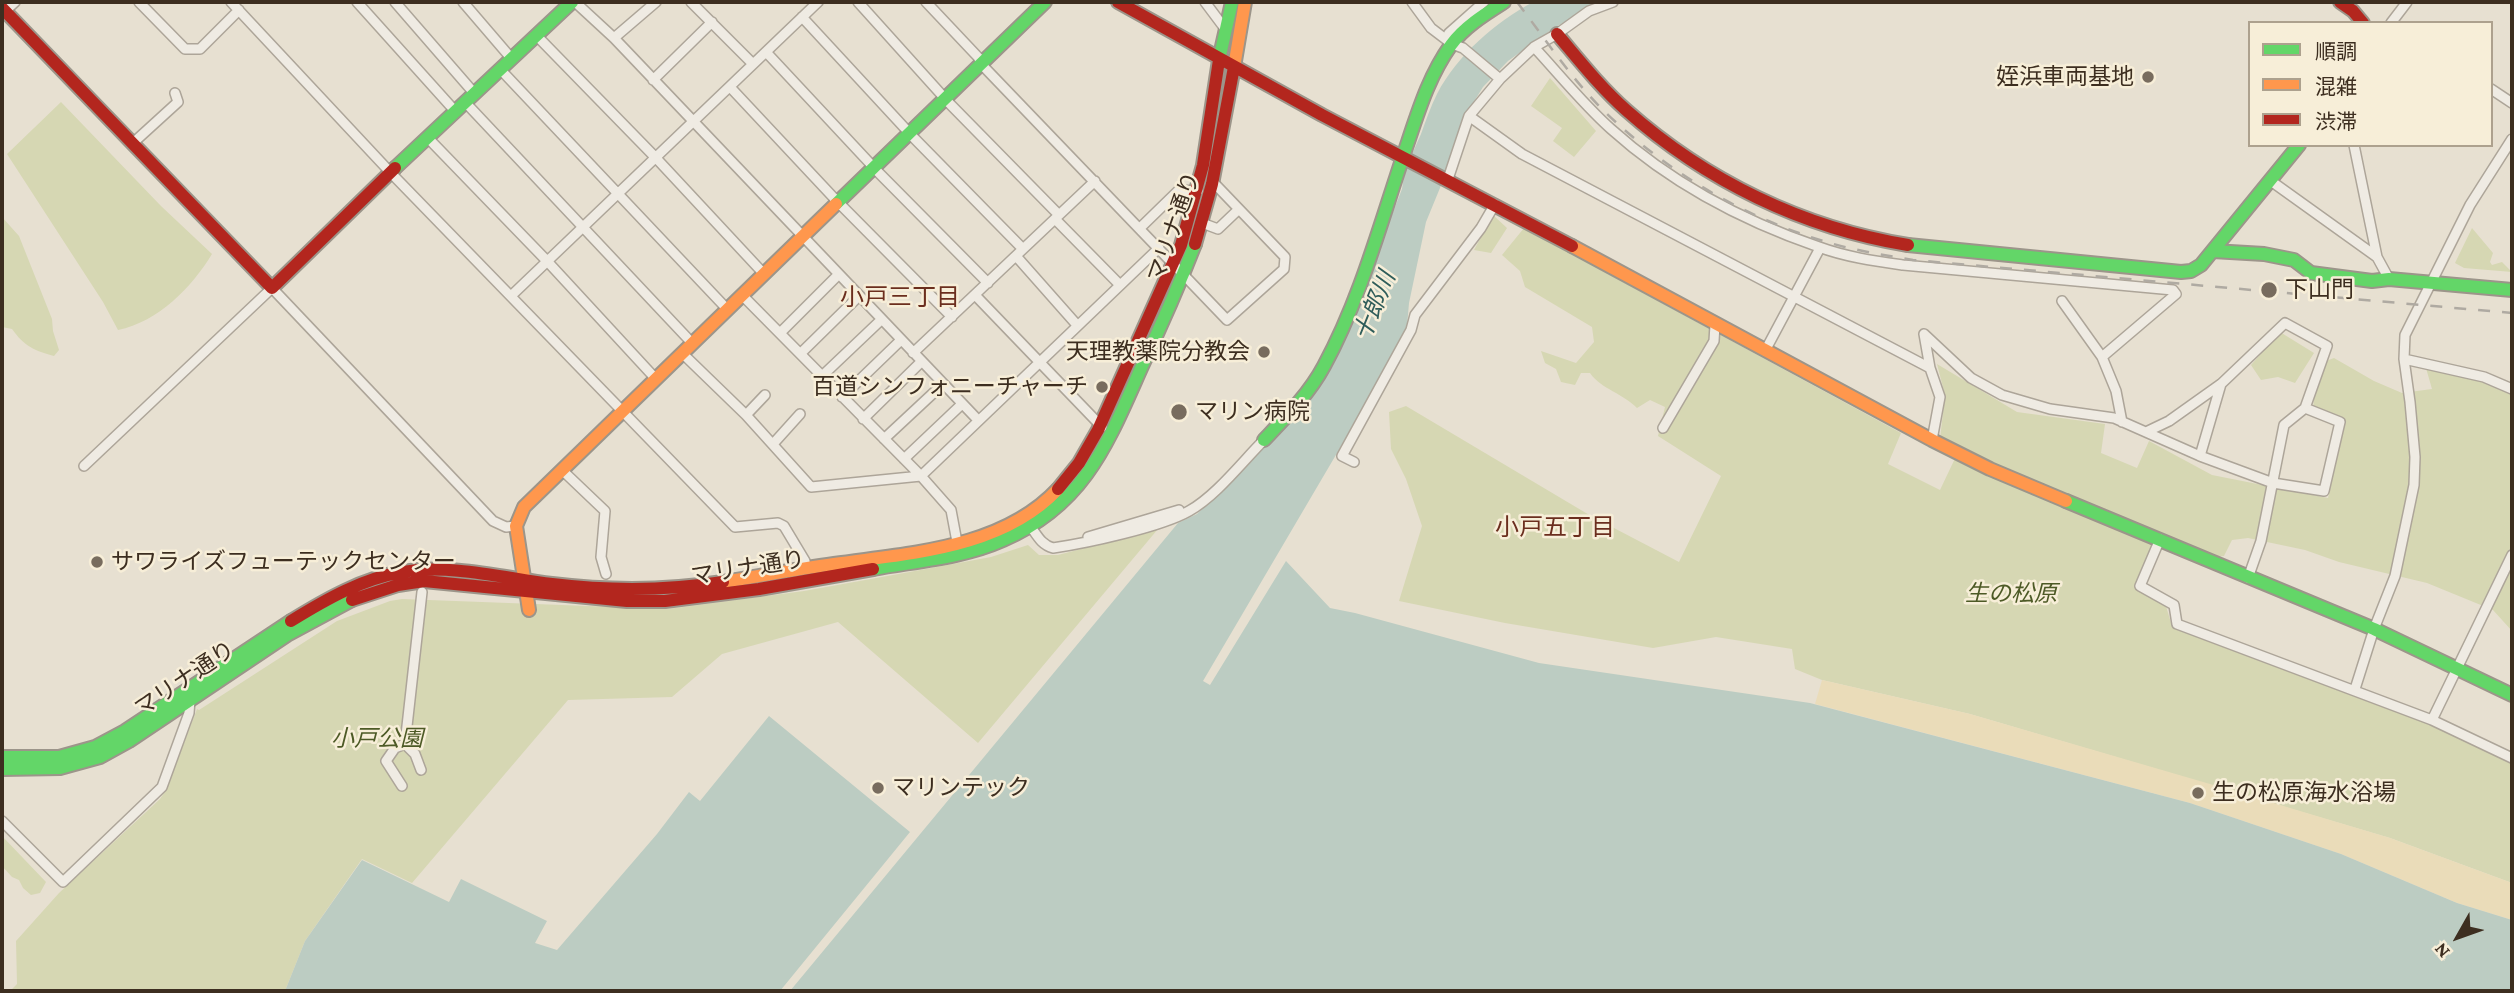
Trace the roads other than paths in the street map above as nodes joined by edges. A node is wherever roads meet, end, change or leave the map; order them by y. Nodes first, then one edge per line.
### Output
1 (15, 2) edge
2 (139, 2) edge
3 (231, 2) edge
4 (357, 2) edge
5 (395, 2) edge
6 (573, 2) edge
7 (656, 2) edge
8 (691, 2) edge
9 (858, 2) edge
10 (926, 2) edge
11 (1045, 2) edge
12 (1118, 2) edge
13 (1205, 2) edge
14 (1232, 2) edge
15 (1246, 2) edge
16 (1412, 2) edge
17 (1484, 2) edge
18 (1504, 2) edge
19 (1613, 2) edge
20 (2340, 2) edge
21 (2407, 2) edge
22 (467, 3) edge
23 (813, 3) edge
24 (239, 10) junction
25 (3, 11) edge
26 (802, 17) junction
27 (2361, 21) edge
28 (2393, 21) edge
29 (712, 22) junction
30 (1227, 32) junction
31 (1557, 34) junction
32 (536, 35) junction
33 (614, 38) junction
34 (1453, 44) junction
35 (1534, 47) junction
36 (766, 52) junction
37 (511, 58) junction
38 (1219, 60) junction
39 (982, 63) junction
40 (753, 64) junction
41 (1234, 67) junction
42 (500, 69) junction
43 (1496, 77) junction
44 (653, 80) junction
45 (730, 87) junction
46 (2493, 90) edge
47 (175, 93) dead end
48 (945, 98) junction
49 (465, 102) junction
50 (2512, 103) edge
51 (1469, 116) junction
52 (693, 122) junction
53 (909, 132) junction
54 (427, 137) junction
55 (2512, 139) edge
56 (134, 143) junction
57 (2297, 147) edge
58 (2354, 147) edge
59 (1403, 156) junction
60 (656, 158) junction
61 (874, 167) junction
62 (390, 172) junction
63 (1448, 179) junction
64 (1095, 181) junction
65 (2271, 181) junction
66 (1213, 182) junction
67 (1198, 191) junction
68 (618, 193) junction
69 (838, 202) junction
70 (1495, 204) junction
71 (1239, 209) junction
72 (1057, 217) junction
73 (1202, 223) junction
74 (582, 228) junction
75 (1140, 228) junction
76 (802, 237) junction
77 (1159, 248) junction
78 (1820, 248) junction
79 (2213, 251) junction
80 (1019, 253) junction
81 (2377, 257) junction
82 (547, 261) junction
83 (1174, 263) junction
84 (764, 274) junction
85 (1183, 274) junction
86 (838, 275) junction
87 (2389, 279) junction
88 (988, 283) junction
89 (2430, 283) junction
90 (1119, 285) junction
91 (272, 288) junction
92 (2512, 290) edge
93 (512, 295) junction
94 (742, 295) junction
95 (975, 295) junction
96 (859, 296) junction
97 (1793, 298) junction
98 (2062, 301) dead end
99 (727, 309) junction
100 (952, 317) junction
101 (881, 320) junction
102 (1077, 325) junction
103 (1715, 325) junction
104 (780, 333) junction
105 (900, 341) junction
106 (692, 343) junction
107 (1765, 351) junction
108 (682, 353) junction
109 (801, 353) junction
110 (913, 353) junction
111 (2102, 357) junction
112 (2404, 359) junction
113 (1039, 361) junction
114 (922, 362) junction
115 (1930, 368) junction
116 (821, 377) junction
117 (655, 378) junction
118 (943, 384) junction
119 (2221, 384) junction
120 (2512, 389) edge
121 (765, 395) dead end
122 (842, 397) junction
123 (962, 404) junction
124 (2305, 408) junction
125 (622, 411) junction
126 (800, 414) dead end
127 (746, 415) junction
128 (863, 419) junction
129 (978, 420) junction
130 (2122, 422) junction
131 (1101, 427) junction
132 (1663, 428) dead end
133 (2146, 432) junction
134 (884, 439) junction
135 (1264, 440) joint
136 (1932, 440) junction
137 (773, 444) junction
138 (2200, 456) junction
139 (904, 459) junction
140 (1354, 462) dead end
141 (84, 466) dead end
142 (562, 470) junction
143 (921, 476) junction
144 (2273, 483) junction
145 (516, 526) junction
146 (1031, 527) junction
147 (2160, 539) junction
148 (957, 542) junction
149 (2512, 555) edge
150 (806, 568) junction
151 (606, 574) dead end
152 (2248, 578) junction
153 (524, 585) junction
154 (422, 592) dead end
155 (529, 610) dead end
156 (2374, 629) junction
157 (2457, 668) junction
158 (2355, 690) junction
159 (2512, 695) edge
160 (190, 700) junction
161 (2432, 720) junction
162 (405, 744) junction
163 (2, 757) edge
164 (2512, 758) edge
165 (2, 769) edge
166 (421, 770) dead end
167 (402, 786) dead end
168 (2, 821) edge

1 - 25 street
2 - 24 street
3 - 24 street
4 - 49 street
5 - 49 street
6 - 32 street
6 - 33 street
7 - 33 street
8 - 29 street
9 - 48 street
10 - 39 street
11 - 39 street
12 - 38 street
13 - 30 street
14 - 30 street, マリナ通り
15 - 41 street, マリナ通り
16 - 34 street
17 - 34 street
18 - 34 street
19 - 31 street
20 - 27 street
21 - 28 street
22 - 37 street
23 - 26 street
24 - 62 street
25 - 56 street
26 - 36 street
26 - 53 street
29 - 40 street
29 - 44 street
30 - 38 street, マリナ通り
31 - 35 street
31 - 79 street
32 - 37 street
32 - 60 street
33 - 44 street
34 - 43 street
34 - 59 street
35 - 43 street
35 - 78 street
36 - 40 street
36 - 61 street
37 - 42 street
38 - 41 street
38 - 67 street, マリナ通り
39 - 48 street
39 - 64 street
40 - 45 street
41 - 59 street
41 - 66 street, マリナ通り
42 - 49 street
42 - 68 street
43 - 51 street
44 - 52 street
45 - 52 street
45 - 69 street
46 - 50 street
47 - 56 street
48 - 53 street
48 - 72 street
49 - 54 street
49 - 74 street
51 - 63 street
51 - 97 street
52 - 60 street
52 - 76 street
53 - 61 street
53 - 80 street
54 - 62 street
54 - 82 street
55 - 89 street
56 - 91 street
57 - 65 street
58 - 81 street
59 - 63 street
59 - 135 street
60 - 68 street
60 - 84 street
61 - 69 street
61 - 88 street
62 - 91 street
62 - 93 street
63 - 70 street
64 - 72 street
64 - 75 street
65 - 79 street
65 - 81 street
66 - 71 street
66 - 73 street, マリナ通り
67 - 75 street
67 - 83 street, マリナ通り
68 - 74 street
68 - 99 street
69 - 76 street
69 - 100 street
70 - 103 street
70 - 140 street
71 - 73 street
71 - 85 street
72 - 80 street
72 - 90 street
73 - 85 street, マリナ通り
74 - 82 street
74 - 106 street
75 - 77 street
76 - 84 street
76 - 86 street
77 - 83 street
77 - 90 street
78 - 97 street
78 - 111 street
79 - 87 street
80 - 88 street
80 - 102 street
81 - 87 street
82 - 93 street
82 - 117 street
83 - 85 street
83 - 131 street, マリナ通り
84 - 94 street
85 - 146 street, マリナ通り
86 - 96 street
86 - 104 street
87 - 89 street
88 - 95 street
89 - 92 street
89 - 112 street
90 - 102 street
91 - 141 street
91 - 145 street
93 - 125 street
94 - 99 street
94 - 104 street
95 - 100 street
95 - 113 street
96 - 101 street
96 - 109 street
97 - 107 street
97 - 115 street
98 - 111 street
99 - 106 street
100 - 110 street
101 - 105 street
101 - 116 street
102 - 113 street
103 - 107 street
103 - 132 street
104 - 109 street
105 - 110 street
105 - 122 street
106 - 108 street
107 - 136 street
108 - 117 street
108 - 127 street
109 - 116 street
110 - 114 street
111 - 130 street
112 - 120 street
112 - 156 street
113 - 129 street
113 - 131 street
114 - 118 street
114 - 128 street
115 - 130 street
115 - 136 street
116 - 122 street
117 - 125 street
118 - 123 street
118 - 134 street
119 - 124 street
119 - 133 street
119 - 138 street
121 - 127 street
122 - 128 street
123 - 129 street
123 - 139 street
124 - 144 street
124 - 144 street
125 - 142 street
125 - 150 street
126 - 137 street
127 - 137 street
128 - 134 street
129 - 143 street
130 - 133 street
131 - 148 street, マリナ通り
133 - 138 street
134 - 139 street
135 - 146 street
136 - 147 street
137 - 143 street
138 - 144 street
139 - 143 street
142 - 145 street
142 - 151 street
143 - 148 street
144 - 152 street
145 - 153 street
146 - 153 street, マリナ通り
147 - 152 street
147 - 158 street
148 - 150 street, マリナ通り
149 - 157 street
150 - 153 street, マリナ通り
152 - 156 street
153 - 155 street
153 - 160 street, マリナ通り
153 - 163 street, マリナ通り
154 - 162 street
156 - 157 street
156 - 158 street
157 - 159 street
157 - 161 street
158 - 161 street
160 - 165 street, マリナ通り
160 - 168 street
161 - 164 street
162 - 166 street
162 - 167 street

